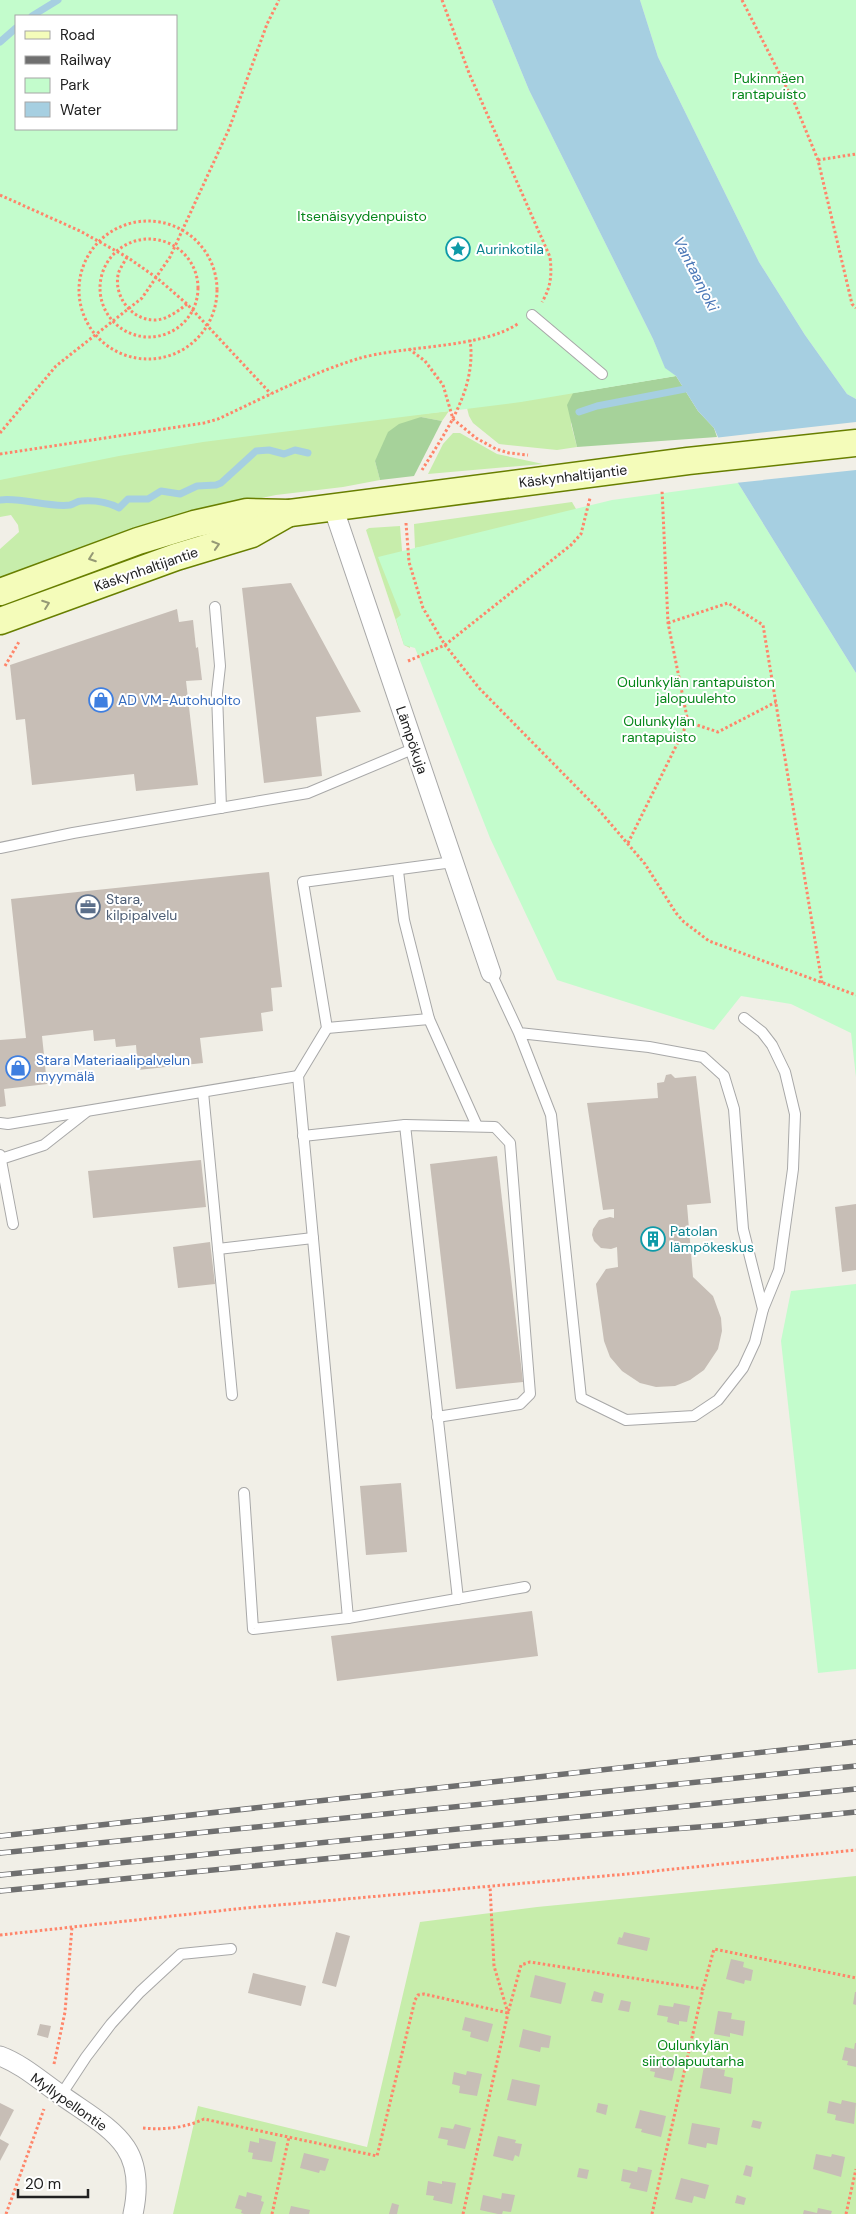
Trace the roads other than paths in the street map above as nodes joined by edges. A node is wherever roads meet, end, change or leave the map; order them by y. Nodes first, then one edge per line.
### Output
1 (532, 314) dead end
2 (602, 374) dead end
3 (856, 442) edge
4 (334, 507) junction
5 (290, 513) junction
6 (0, 592) edge
7 (215, 607) dead end
8 (0, 621) edge
9 (415, 748) junction
10 (221, 808) junction
11 (0, 848) edge
12 (454, 862) junction
13 (398, 871) junction
14 (491, 973) joint
15 (744, 1018) dead end
16 (429, 1019) junction
17 (327, 1028) junction
18 (519, 1032) junction
19 (298, 1076) junction
20 (203, 1092) junction
21 (88, 1110) junction
22 (0, 1123) edge
23 (405, 1125) junction
24 (477, 1126) junction
25 (303, 1136) junction
26 (0, 1157) edge
27 (12, 1224) dead end
28 (313, 1238) junction
29 (218, 1249) junction
30 (763, 1308) junction
31 (232, 1395) dead end
32 (437, 1417) junction
33 (244, 1493) dead end
34 (525, 1587) dead end
35 (458, 1599) junction
36 (348, 1618) junction
37 (231, 1949) dead end
38 (0, 2056) edge
39 (61, 2095) junction
40 (133, 2214) edge

1 - 2 lane
3 - 4 main road, Käskynhaltijantie
4 - 5 main road, Käskynhaltijantie
4 - 9 street, Lämpökuja
5 -> 6 main road, Käskynhaltijantie
8 -> 5 main road, Käskynhaltijantie
7 - 10 lane
9 - 10 lane
9 - 12 street, Lämpökuja
10 - 11 lane
12 - 13 lane
12 - 14 street, Lämpökuja
13 - 16 lane
13 - 17 lane
14 - 18 lane
15 - 30 lane
16 - 17 lane
16 - 24 lane
17 - 19 lane
18 - 30 lane
18 - 30 lane
19 - 20 lane
19 - 25 lane
20 - 21 lane
20 - 29 lane
21 - 22 lane
21 - 26 lane
23 - 24 lane
23 - 25 lane
23 - 32 lane
24 - 32 lane
25 - 28 lane
26 - 27 lane
28 - 29 lane
28 - 36 lane
29 - 31 lane
32 - 35 lane
33 - 36 lane
34 - 35 lane
35 - 36 lane
37 - 39 lane
38 - 39 street, Myllypellontie
39 - 40 street, Myllypellontie

